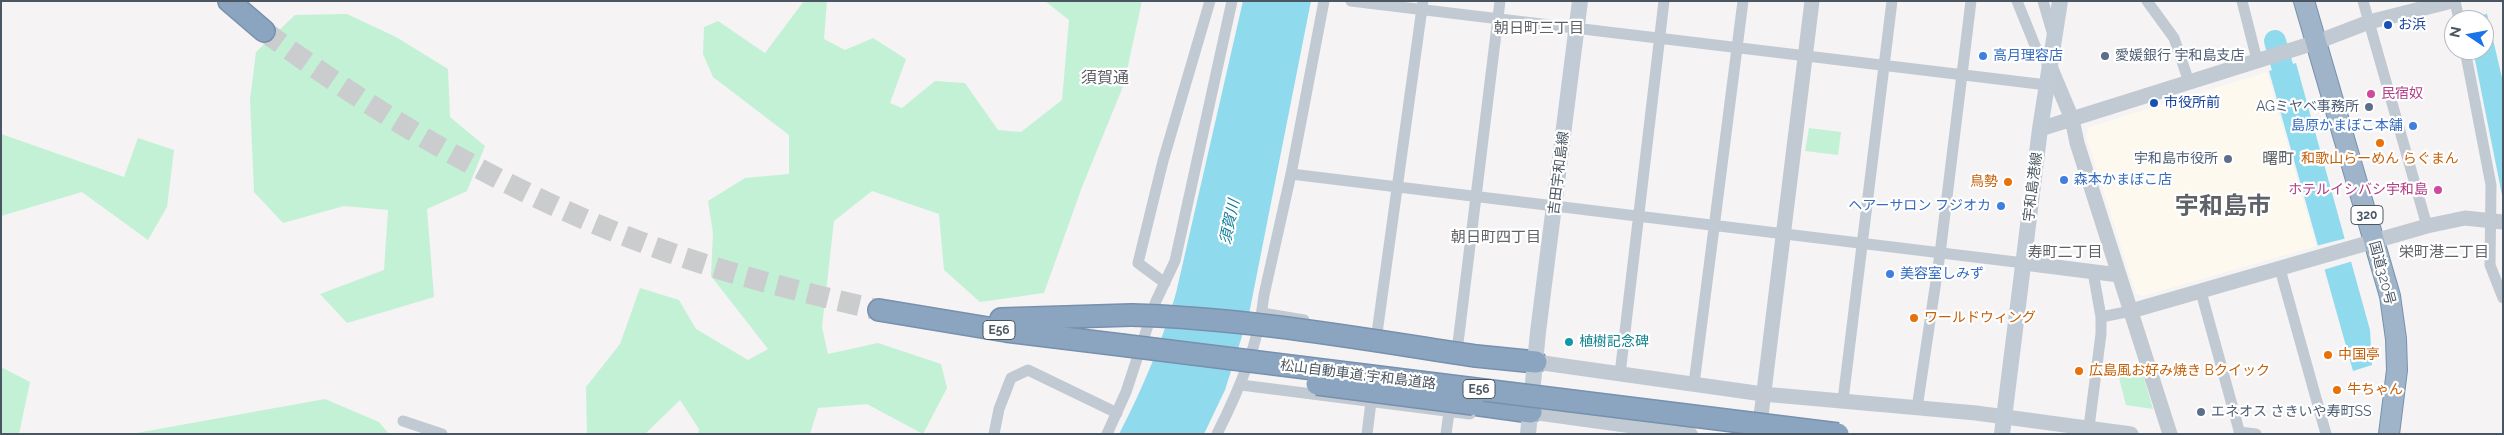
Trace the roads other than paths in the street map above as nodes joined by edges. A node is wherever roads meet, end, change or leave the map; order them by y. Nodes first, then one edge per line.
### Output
1 (229, 1) edge
2 (1210, 1) edge
3 (1232, 1) edge
4 (1324, 1) edge
5 (1351, 1) edge
6 (1500, 1) edge
7 (1580, 1) edge
8 (1664, 1) edge
9 (1743, 1) edge
10 (1812, 1) edge
11 (1892, 1) edge
12 (1971, 1) edge
13 (2017, 1) edge
14 (2042, 1) edge
15 (2060, 1) edge
16 (2147, 1) edge
17 (2242, 1) edge
18 (2304, 1) edge
19 (2363, 1) edge
20 (2454, 1) edge
21 (1422, 6) edge
22 (1498, 19) junction
23 (2369, 22) junction
24 (1577, 28) junction
25 (264, 31) tunnel mouth
26 (2054, 38) junction
27 (1659, 39) junction
28 (2317, 42) junction
29 (1738, 48) junction
30 (1805, 56) junction
31 (2261, 59) junction
32 (2467, 60) edge
33 (2049, 64) junction
34 (1884, 66) junction
35 (1962, 74) junction
36 (2190, 82) junction
37 (2047, 84) junction
38 (2072, 119) junction
39 (2040, 128) junction
40 (1291, 174) junction
41 (1398, 187) junction
42 (1475, 198) junction
43 (1555, 207) junction
44 (1638, 216) junction
45 (2497, 221) edge
46 (1714, 226) junction
47 (2427, 226) junction
48 (1784, 235) junction
49 (2374, 242) junction
50 (1862, 245) junction
51 (1940, 254) junction
52 (2024, 263) junction
53 (2280, 269) junction
54 (2093, 272) junction
55 (2119, 275) junction
56 (1165, 283) junction
57 (2201, 292) junction
58 (2503, 298) edge
59 (879, 310) tunnel mouth
60 (2131, 311) junction
61 (1262, 313) junction
62 (2101, 317) junction
63 (921, 318) junction
64 (1377, 333) junction
65 (1458, 343) junction
66 (1120, 349) junction
67 (1536, 362) junction
68 (1620, 374) junction
69 (1694, 384) junction
70 (1241, 385) junction
71 (1763, 394) junction
72 (1842, 400) junction
73 (1371, 402) junction
74 (1917, 408) junction
75 (1449, 412) junction
76 (1531, 412) junction
77 (1117, 413) junction
78 (2004, 416) junction
79 (403, 421) dead end
80 (2089, 428) junction
81 (1674, 433) edge
82 (2239, 433) edge
83 (442, 434) edge
84 (994, 434) edge
85 (1107, 434) edge
86 (1217, 434) edge
87 (1367, 434) edge
88 (1446, 434) edge
89 (1528, 434) edge
90 (1690, 434) edge
91 (1758, 434) edge
92 (1838, 434) edge
93 (2002, 434) edge
94 (2131, 434) edge
95 (2170, 434) edge
96 (2256, 434) edge
97 (2326, 434) edge
98 (2388, 434) edge

1 - 25 highway
2 - 56 street
3 - 56 street
4 - 40 street
5 - 21 street
6 - 22 street
7 - 24 main road, 吉田宇和島線
8 - 27 street
9 - 29 street
10 - 30 street
11 - 34 street
12 - 35 street
13 - 33 street
14 - 26 street
15 - 26 main road, 宇和島港線
16 - 36 street
17 - 31 street
18 - 28 highway, 国道320号 / 320
19 - 23 street
20 - 23 street
21 - 22 street
21 - 41 street
22 - 24 street
22 - 42 street
23 - 28 street
23 - 47 street
24 - 27 street
24 - 43 main road, 吉田宇和島線
26 - 33 main road, 宇和島港線
27 - 29 street
27 - 44 street
28 - 31 street
28 - 49 highway, 国道320号 / 320
29 - 30 street
29 - 46 street
30 - 34 street
30 - 48 street
31 - 36 street
32 - 45 street
33 - 37 main road, 宇和島港線
33 - 38 street
34 - 35 street
34 - 50 street
35 - 37 street
35 - 51 street
36 - 38 street
37 - 39 main road, 宇和島港線
38 - 39 street
38 - 55 street
39 - 52 main road, 宇和島港線
40 - 41 street
40 - 61 street
41 - 42 street
41 - 64 street
42 - 43 street
42 - 65 street
43 - 44 street
43 - 67 main road, 吉田宇和島線
44 - 46 street
44 - 68 street
45 - 47 street
45 - 58 street
46 - 48 street
46 - 69 street
47 - 49 street
48 - 50 street
48 - 71 street
49 - 53 street
49 - 98 highway, 国道320号 / 320
50 - 51 street
50 - 72 street
51 - 52 street
51 - 74 street
52 - 54 street
52 - 78 main road, 宇和島港線
53 - 57 street
53 - 97 street
54 - 55 street
54 - 62 street
55 - 60 street
56 - 77 street
57 - 60 street
57 - 82 street
59 - 63 highway, E56
60 - 62 street
60 - 95 street
61 - 64 street
61 - 70 street
62 - 80 street
63 - 66 highway, E56
63 - 67 highway, bridge
64 - 65 street
65 - 67 street
66 - 76 highway, bridge
66 - 92 highway, 松山自動車道;宇和島道路 / E56, bridge
67 - 68 street
67 - 76 main road, 吉田宇和島線
68 - 69 street
69 - 71 street
70 - 73 street
70 - 86 street
71 - 72 street
71 - 91 street
72 - 74 street
73 - 75 street
73 - 87 street
74 - 78 street
75 - 76 street
75 - 88 street
76 - 81 street
76 - 89 main road, 吉田宇和島線
77 - 84 street
77 - 85 street
78 - 80 street
78 - 93 main road, 宇和島港線
79 - 83 street
80 - 94 street
81 - 90 street
82 - 96 street

